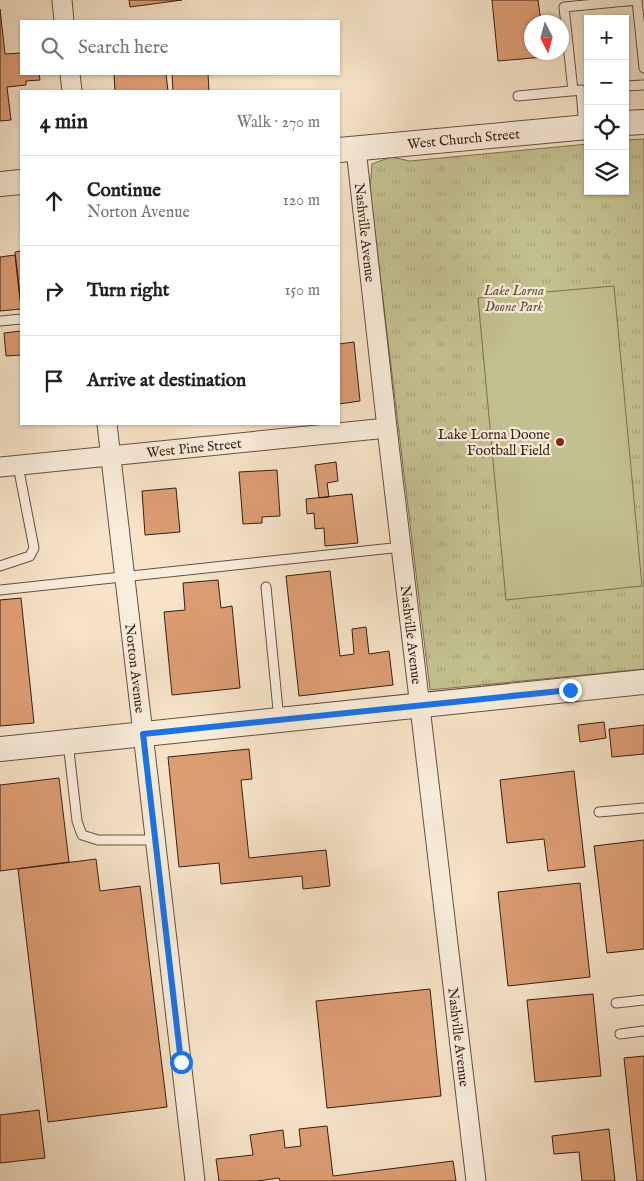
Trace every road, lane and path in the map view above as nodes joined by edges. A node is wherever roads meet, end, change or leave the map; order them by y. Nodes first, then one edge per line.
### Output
1 (62, 0) edge
2 (64, 20) edge
3 (644, 68) edge
4 (70, 75) edge
5 (644, 85) edge
6 (629, 86) edge
7 (72, 90) edge
8 (581, 90) edge
9 (518, 96) dead end
10 (584, 112) edge
11 (644, 122) edge
12 (629, 123) edge
13 (584, 127) edge
14 (347, 150) edge
15 (20, 182) edge
16 (0, 184) edge
17 (20, 319) edge
18 (0, 321) edge
19 (107, 425) edge
20 (387, 428) junction
21 (110, 457) junction
22 (9, 466) edge
23 (402, 547) junction
24 (0, 566) edge
25 (124, 578) junction
26 (266, 587) dead end
27 (0, 590) edge
28 (644, 682) edge
29 (421, 706) junction
30 (279, 720) junction
31 (143, 734) junction
32 (68, 742) junction
33 (0, 749) edge
34 (644, 808) edge
35 (599, 812) dead end
36 (155, 840) junction
37 (644, 1000) edge
38 (616, 1003) dead end
39 (644, 1031) edge
40 (620, 1034) dead end
41 (195, 1181) edge
42 (476, 1181) edge

1 - 2 street
3 - 8 lane
4 - 7 street
5 - 6 lane
8 - 9 lane
8 - 10 lane
11 - 12 street
13 - 14 street, West Church Street
14 - 20 street, Nashville Avenue
15 - 16 street
17 - 18 lane
19 - 21 street, Norton Avenue
20 - 21 street, West Pine Street
20 - 23 street, Nashville Avenue
21 - 22 street, West Pine Street
21 - 25 street, Norton Avenue
22 - 24 lane
23 - 25 lane
23 - 29 street, Nashville Avenue
25 - 27 lane
25 - 31 street, Norton Avenue
26 - 30 lane
28 - 29 street
29 - 30 street
29 - 42 street, Nashville Avenue
30 - 31 street
31 - 32 street
31 - 36 street, Norton Avenue
32 - 33 street
32 - 36 lane
34 - 35 lane
36 - 41 street, Norton Avenue
37 - 38 lane
39 - 40 lane

